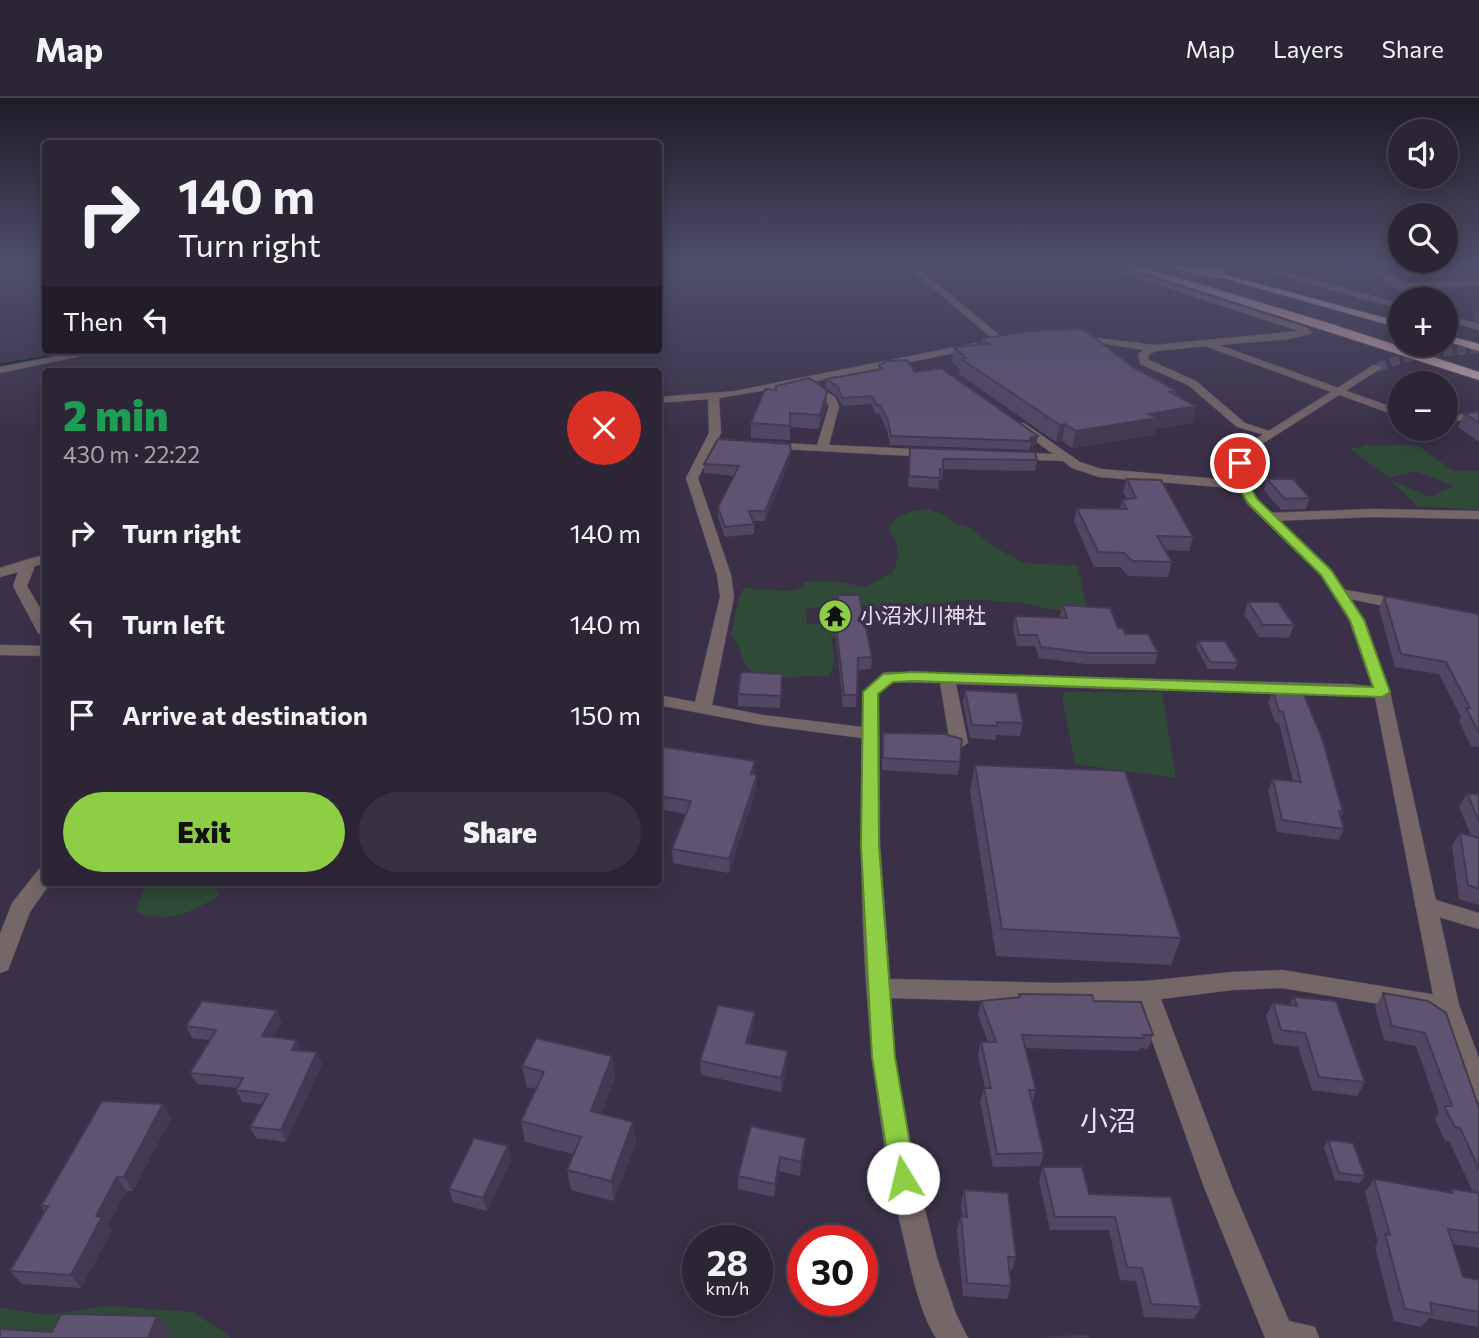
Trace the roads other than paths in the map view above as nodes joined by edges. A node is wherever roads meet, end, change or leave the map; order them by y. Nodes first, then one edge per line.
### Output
1 (982, 321) edge
2 (1280, 321) edge
3 (1311, 321) edge
4 (1332, 321) edge
5 (1459, 321) edge
6 (1479, 327) edge
7 (1458, 334) edge
8 (1057, 338) edge
9 (1388, 338) edge
10 (1479, 340) edge
11 (1458, 342) edge
12 (1206, 343) junction
13 (1154, 348) junction
14 (1479, 348) edge
15 (83, 354) edge
16 (1447, 357) edge
17 (1378, 366) tunnel mouth
18 (1479, 367) edge
19 (0, 370) edge
20 (1479, 376) edge
21 (801, 379) junction
22 (1337, 392) junction
23 (713, 396) junction
24 (662, 400) edge
25 (1388, 410) edge
26 (1004, 414) edge
27 (1458, 418) edge
28 (1479, 418) edge
29 (1272, 434) junction
30 (758, 445) edge
31 (822, 448) junction
32 (949, 454) edge
33 (998, 456) edge
34 (1068, 458) junction
35 (1243, 485) junction
36 (1479, 514) edge
37 (1269, 517) junction
38 (42, 559) edge
39 (29, 563) junction
40 (0, 573) edge
41 (1340, 593) junction
42 (1414, 607) edge
43 (42, 626) edge
44 (0, 650) edge
45 (42, 651) edge
46 (947, 678) junction
47 (1382, 692) junction
48 (662, 701) edge
49 (702, 709) junction
50 (869, 733) junction
51 (959, 743) edge
52 (42, 879) edge
53 (1426, 905) junction
54 (1479, 922) edge
55 (0, 964) edge
56 (880, 988) junction
57 (1146, 991) junction
58 (1447, 1005) junction
59 (1479, 1091) edge
60 (1288, 1337) edge
61 (953, 1338) edge

1 - 21 street
2 - 12 street
3 - 20 highway
4 - 9 highway
5 - 6 street
7 - 10 highway
8 - 13 street
11 - 14 highway
12 - 13 street
12 - 22 street
13 - 29 street
15 - 19 street
16 - 18 highway
17 - 22 street
21 - 23 street
21 - 31 street
22 - 25 street
22 - 29 street
23 - 24 street
23 - 49 street
26 - 34 street
27 - 28 street
29 - 35 street
30 - 31 street
31 - 32 street
33 - 34 street
34 - 35 street
35 - 37 street
36 - 37 street
37 - 41 street
38 - 39 street
39 - 40 street
39 - 43 street
41 - 42 street
41 - 47 street
44 - 45 street
46 - 47 street
46 - 50 street
46 - 51 street
47 - 53 street
48 - 49 street
49 - 50 street
50 - 56 street
52 - 55 street
53 - 54 street
53 - 58 street
56 - 57 street
56 - 61 street
57 - 58 street
57 - 60 street
58 - 59 street

